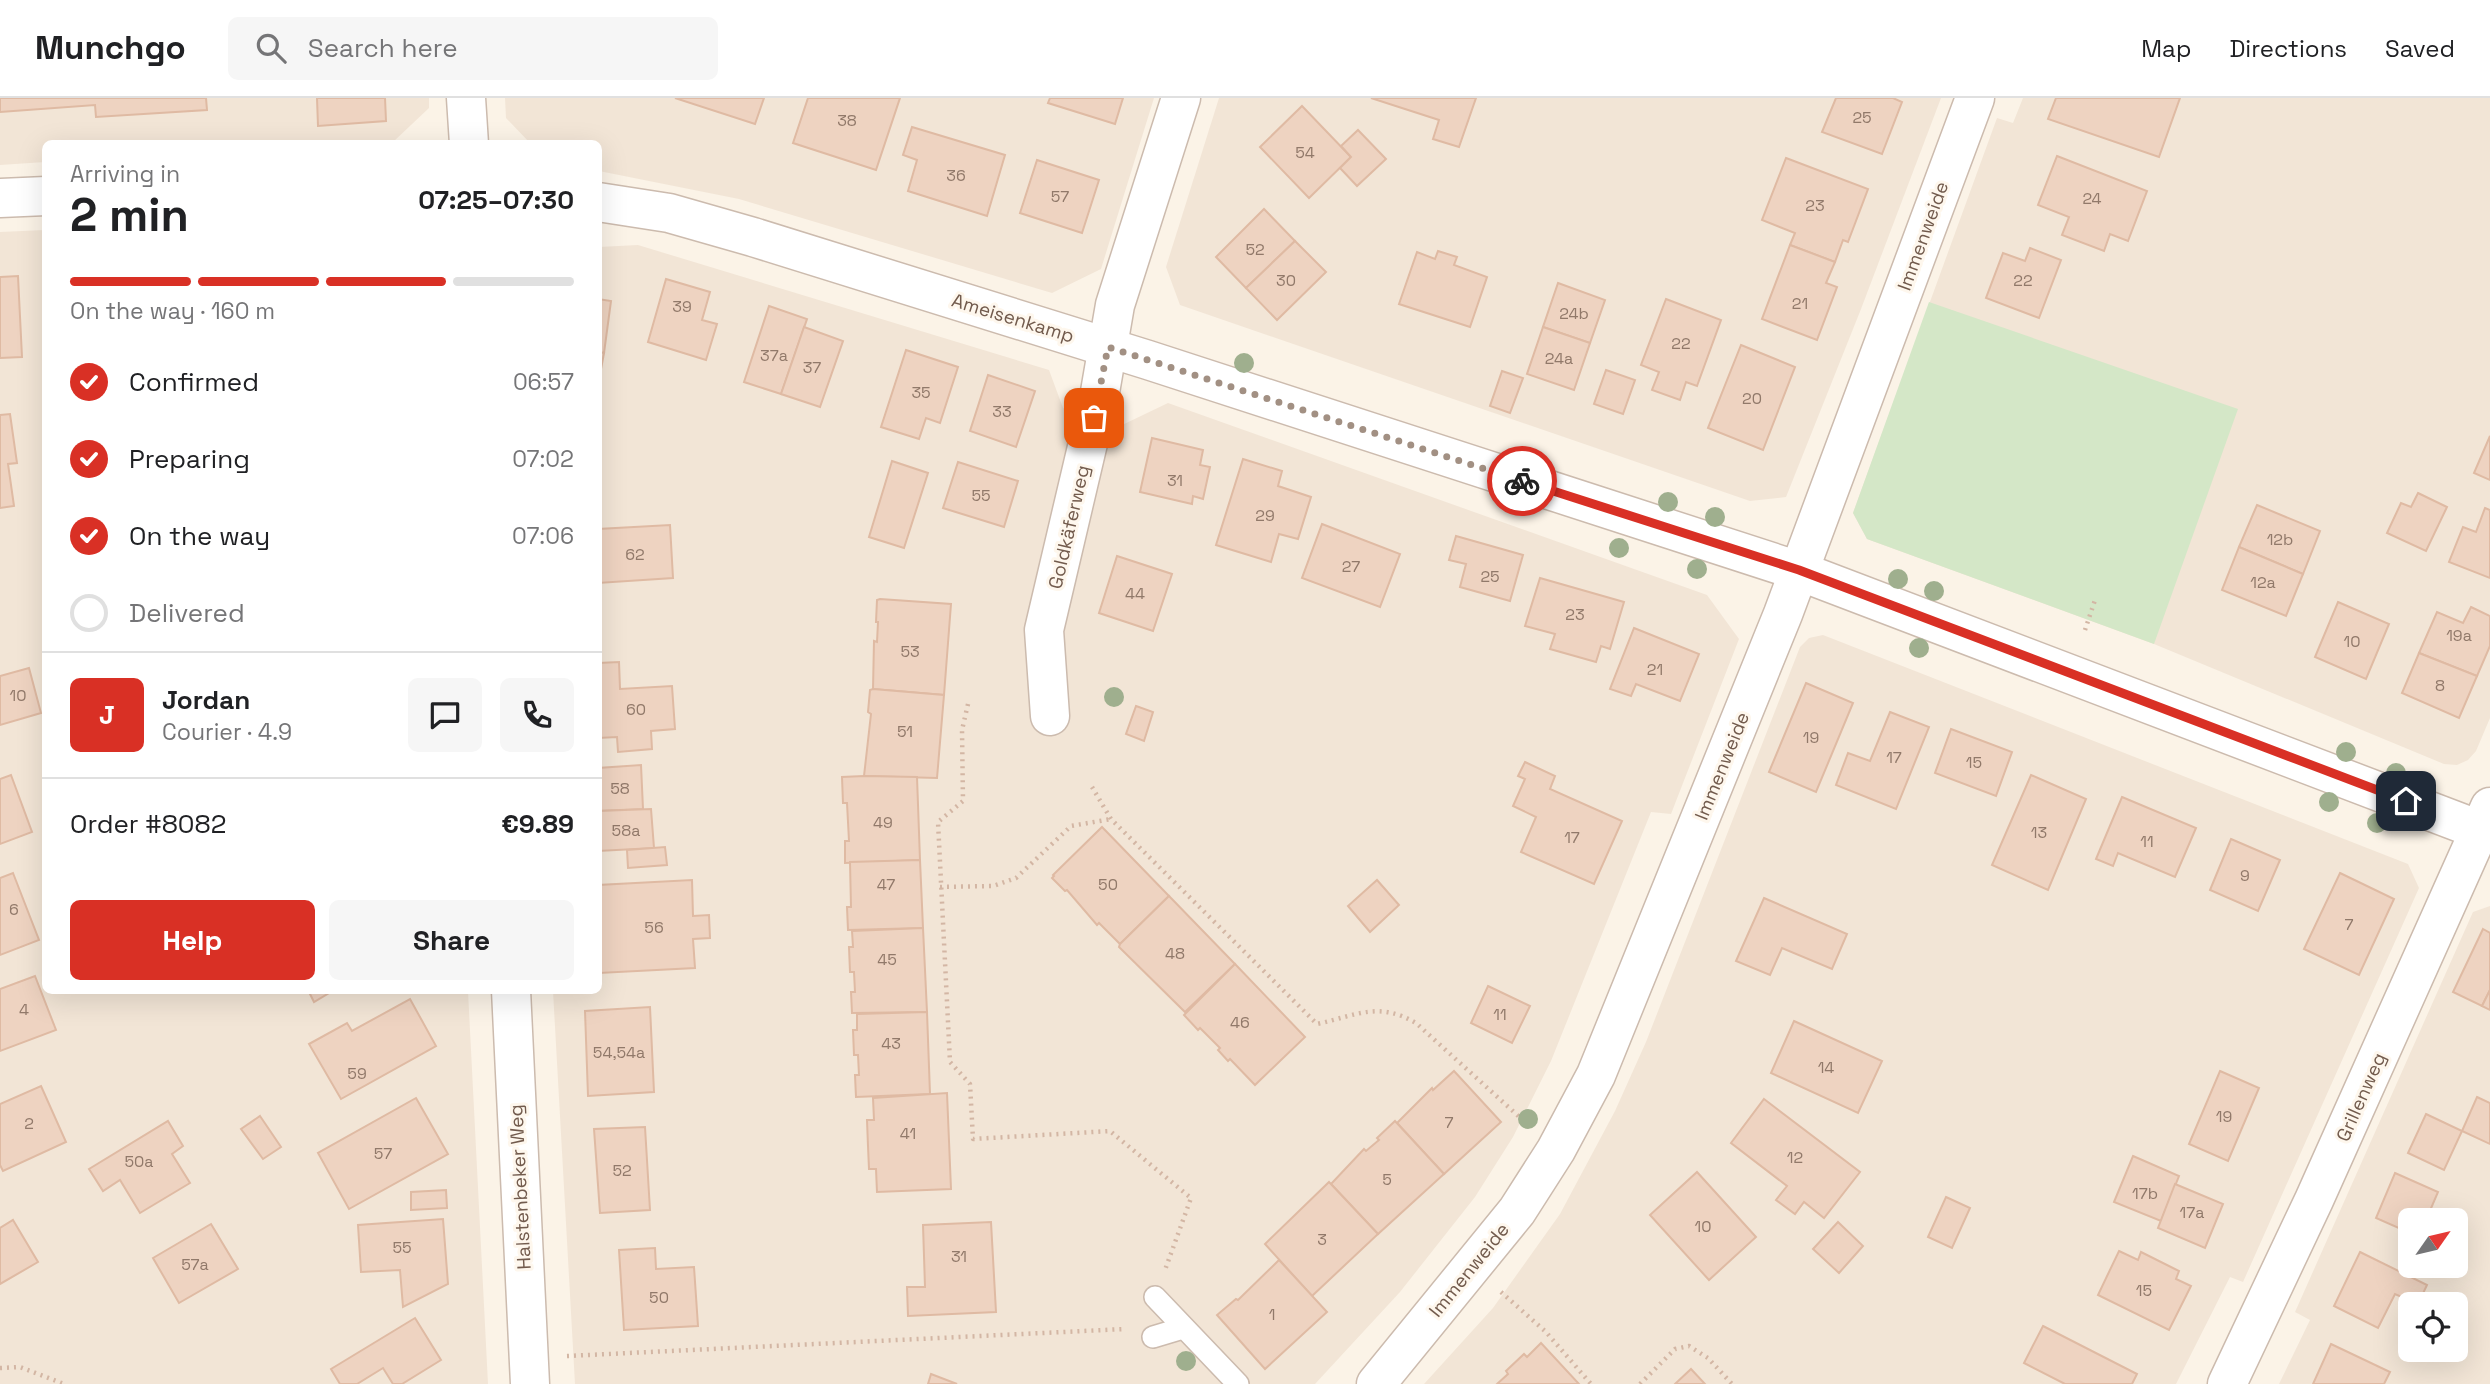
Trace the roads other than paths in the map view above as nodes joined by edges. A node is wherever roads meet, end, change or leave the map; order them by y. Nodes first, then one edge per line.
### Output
1 (467, 98) edge
2 (1181, 98) edge
3 (1975, 98) edge
4 (469, 140) edge
5 (42, 196) edge
6 (0, 198) edge
7 (602, 203) edge
8 (1108, 347) junction
9 (1799, 570) junction
10 (1050, 716) dead end
11 (2487, 823) edge
12 (511, 994) edge
13 (1155, 1297) road end
14 (1184, 1328) junction
15 (1153, 1337) road end
16 (530, 1384) edge
17 (1238, 1384) edge
18 (1376, 1384) edge
19 (2227, 1384) edge

1 - 4 street
2 - 8 street, Goldkäferweg
3 - 9 street, Immenweide
5 - 6 street
7 - 8 street, Ameisenkamp
8 - 9 street, Ameisenkamp
8 - 10 street, Goldkäferweg
9 - 11 street, Ameisenkamp
9 - 18 street, Immenweide
11 - 19 street, Grillenweg
12 - 16 street, Halstenbeker Weg
13 - 14 lane
14 - 15 lane
14 - 17 lane

